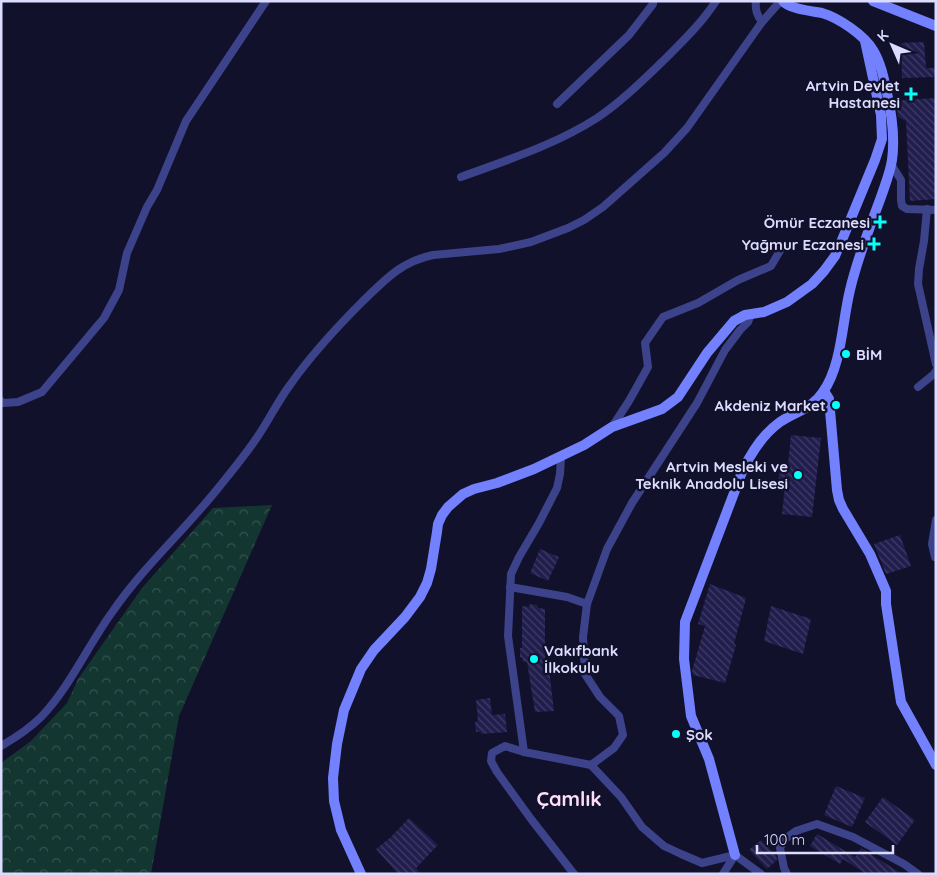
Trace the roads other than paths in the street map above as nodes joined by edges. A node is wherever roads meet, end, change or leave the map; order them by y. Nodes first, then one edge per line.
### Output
1 (266, 1) edge
2 (653, 1) edge
3 (716, 1) edge
4 (756, 1) edge
5 (783, 1) edge
6 (873, 1) edge
7 (762, 22) junction
8 (936, 26) edge
9 (865, 40) junction
10 (557, 104) dead end
11 (891, 164) junction
12 (461, 177) dead end
13 (927, 210) junction
14 (936, 210) edge
15 (781, 249) dead end
16 (751, 314) junction
17 (936, 364) edge
18 (936, 372) edge
19 (918, 387) dead end
20 (824, 391) junction
21 (1, 401) edge
22 (612, 427) junction
23 (561, 457) junction
24 (936, 520) edge
25 (936, 556) edge
26 (510, 587) junction
27 (587, 604) junction
28 (1, 746) edge
29 (524, 752) junction
30 (591, 765) junction
31 (936, 765) edge
32 (736, 855) junction
33 (361, 874) edge
34 (574, 874) edge
35 (723, 874) edge
36 (761, 874) edge
37 (787, 874) edge
38 (918, 874) edge

1 - 21 street
2 - 10 street
3 - 12 street
4 - 7 street
5 - 7 street
5 - 9 street
6 - 8 street
7 - 28 street
9 - 11 street
9 - 16 street
11 - 13 street
11 - 20 street
13 - 14 street
13 - 17 street
15 - 22 street
16 - 22 street
16 - 27 street
18 - 19 street
20 - 31 street
20 - 32 street
22 - 23 street
23 - 26 street
23 - 33 street
24 - 25 street
26 - 27 street
26 - 29 street
27 - 30 street
29 - 30 street
29 - 34 street
30 - 32 street
32 - 35 street
32 - 36 street
37 - 38 street

